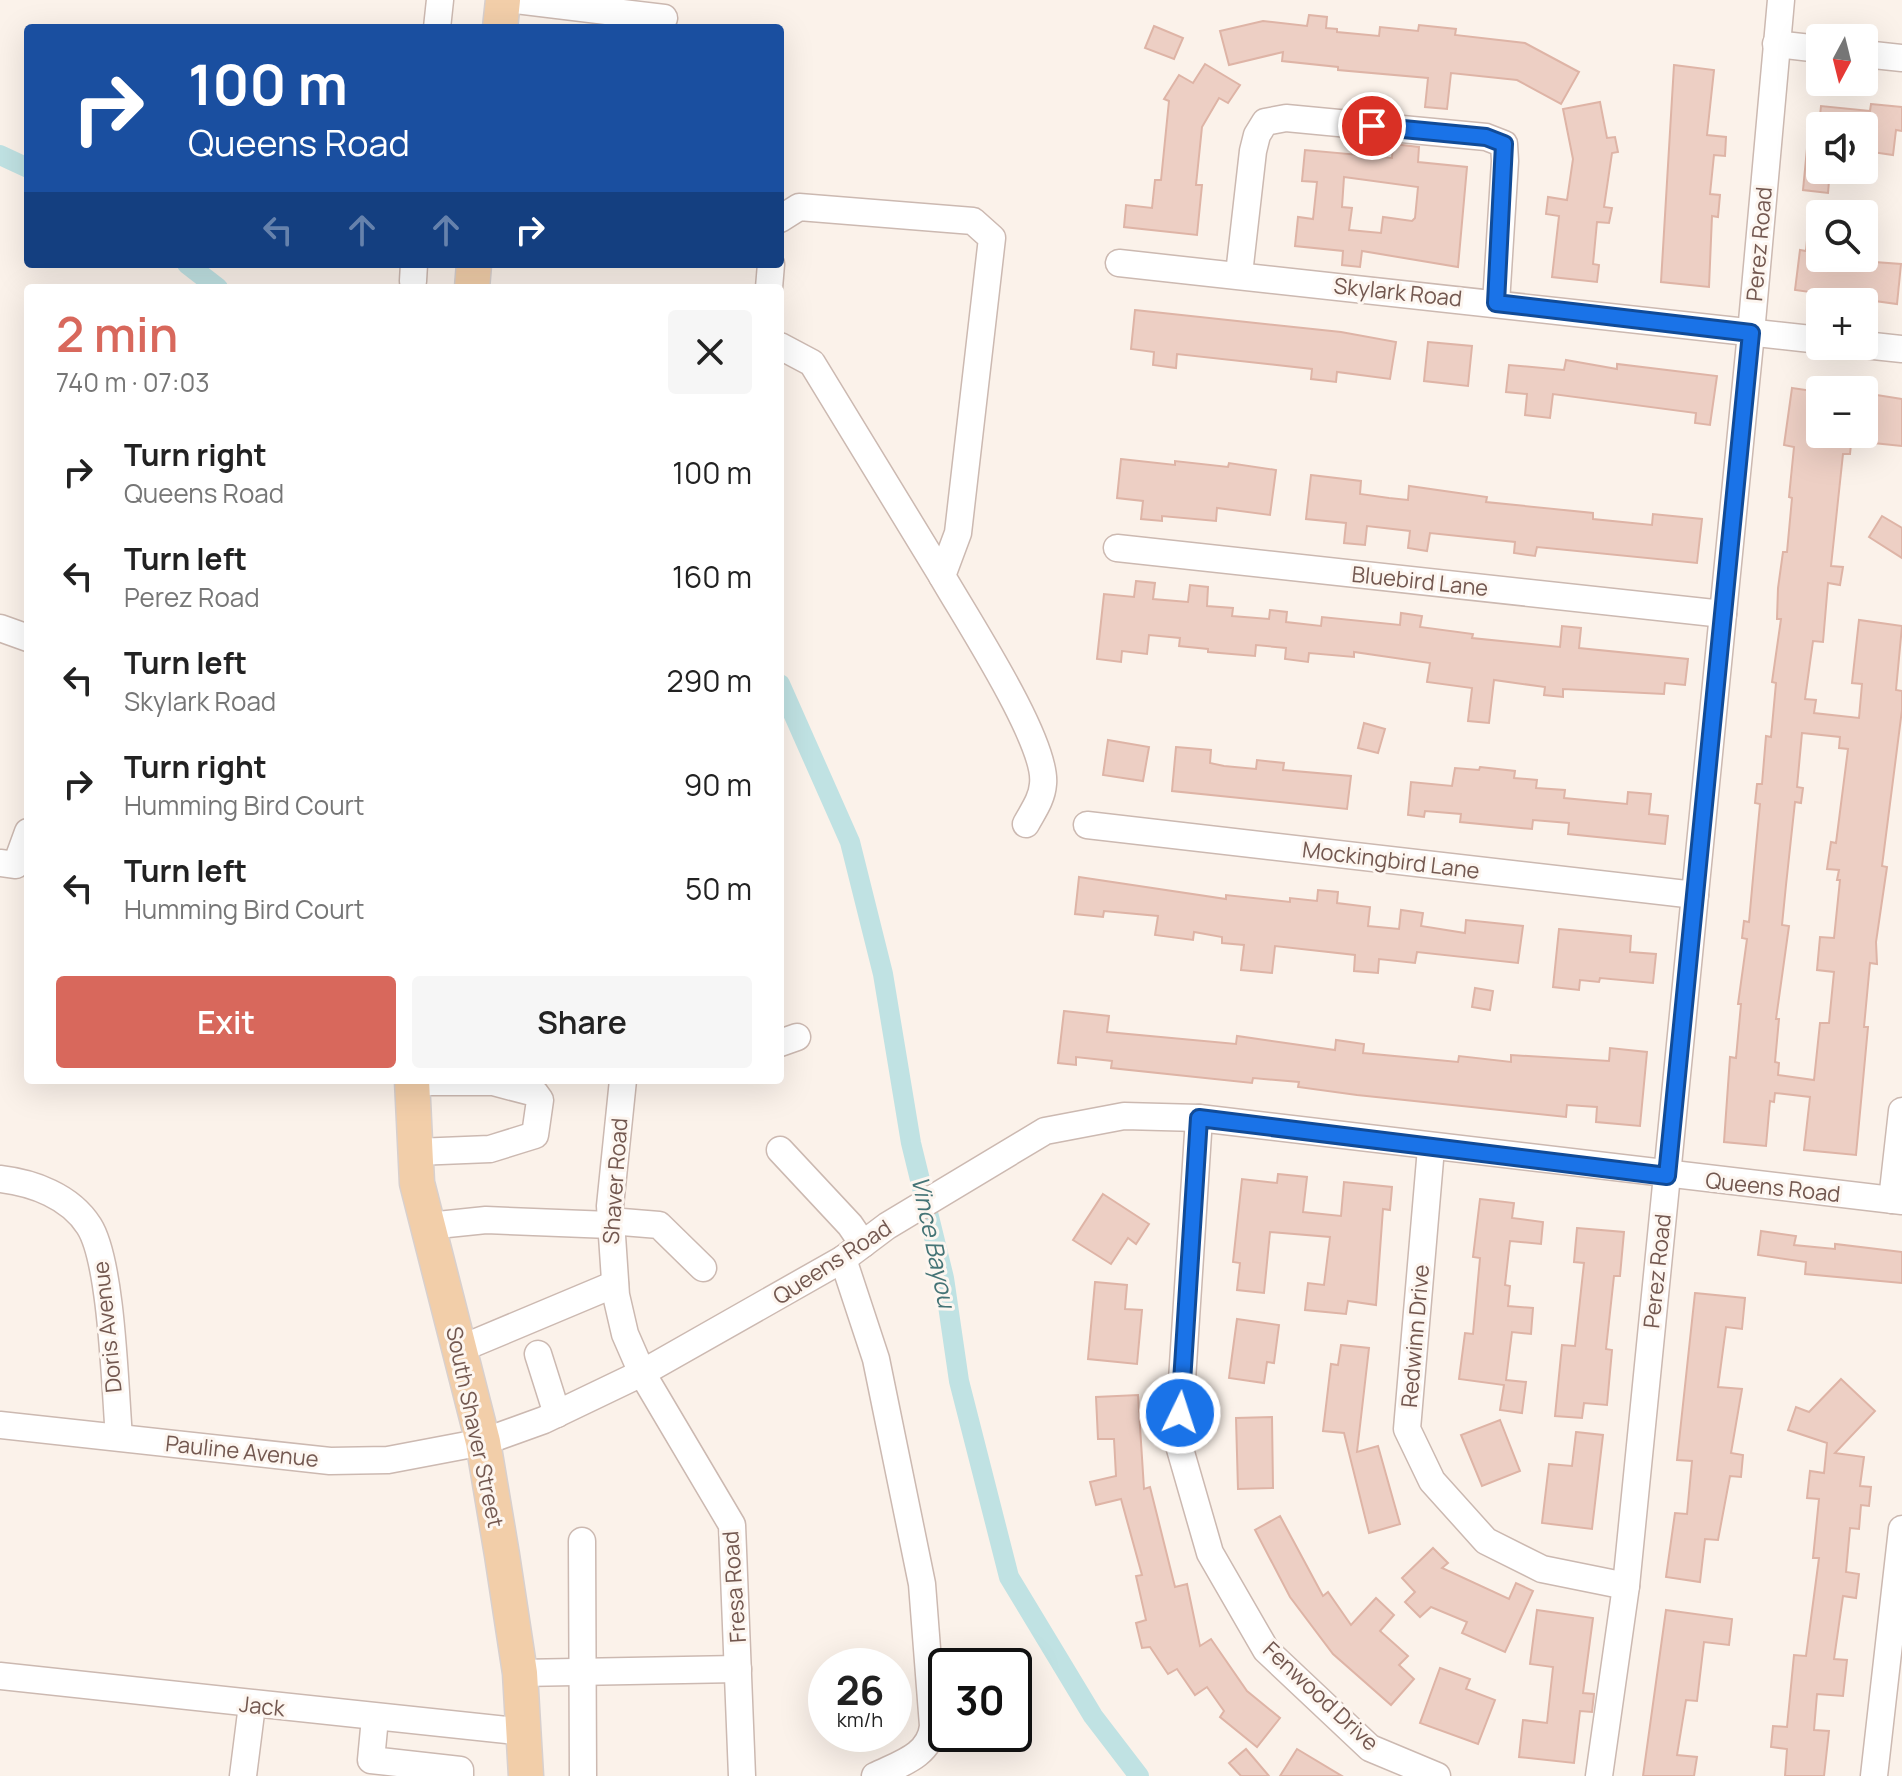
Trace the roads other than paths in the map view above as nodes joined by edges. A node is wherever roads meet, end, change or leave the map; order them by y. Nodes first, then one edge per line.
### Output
1 (440, 0) edge
2 (503, 0) edge
3 (516, 0) edge
4 (1781, 0) edge
5 (664, 18) dead end
6 (437, 24) edge
7 (500, 24) edge
8 (1776, 44) junction
9 (1806, 47) edge
10 (1878, 55) edge
11 (1902, 58) edge
12 (784, 216) edge
13 (1119, 263) dead end
14 (1239, 274) junction
15 (1496, 303) junction
16 (1751, 333) junction
17 (1806, 339) edge
18 (1878, 346) edge
19 (784, 348) edge
20 (1902, 349) edge
21 (1117, 548) dead end
22 (942, 576) junction
23 (1723, 614) junction
24 (0, 628) edge
25 (24, 637) edge
26 (1026, 824) dead end
27 (1087, 825) dead end
28 (24, 843) edge
29 (0, 863) edge
30 (1695, 895) junction
31 (412, 1084) edge
32 (501, 1084) edge
33 (623, 1084) edge
34 (1902, 1111) edge
35 (1199, 1118) junction
36 (1431, 1148) junction
37 (780, 1150) dead end
38 (416, 1152) junction
39 (1667, 1176) junction
40 (0, 1179) edge
41 (1897, 1200) edge
42 (610, 1223) junction
43 (428, 1226) junction
44 (853, 1252) junction
45 (703, 1268) dead end
46 (615, 1284) junction
47 (533, 1335) junction
48 (460, 1349) junction
49 (642, 1373) junction
50 (557, 1414) junction
51 (0, 1425) edge
52 (119, 1437) junction
53 (483, 1442) junction
54 (1902, 1529) edge
55 (582, 1541) dead end
56 (1626, 1586) junction
57 (738, 1669) junction
58 (520, 1673) junction
59 (583, 1673) junction
60 (0, 1676) edge
61 (1893, 1699) edge
62 (252, 1705) junction
63 (375, 1718) junction
64 (465, 1727) junction
65 (525, 1732) junction
66 (370, 1768) edge
67 (460, 1773) edge
68 (243, 1776) edge
69 (526, 1776) edge
70 (583, 1776) edge
71 (742, 1776) edge
72 (875, 1776) edge
73 (1437, 1776) edge
74 (1599, 1776) edge
75 (1874, 1776) edge

1 - 6 street
2 - 7 main road
3 - 5 street
4 - 8 street, Perez Road
8 - 9 street
8 - 16 street, Perez Road
10 - 11 street
12 - 22 street
13 - 14 street, Skylark Road
14 - 15 street, Skylark Road
14 - 15 street
15 - 16 street, Skylark Road
16 - 17 street, Skylark Road
16 - 23 street, Perez Road
18 - 20 street
19 - 22 street
21 - 23 street, Bluebird Lane
22 - 26 street
23 - 30 street, Perez Road
24 - 25 street
27 - 30 street, Mockingbird Lane
28 - 29 street
30 - 39 street, Perez Road
31 - 38 main road, South Shaver Street
32 - 38 street
33 - 42 street, Shaver Road
34 - 41 street
35 - 36 street, Queens Road
35 - 44 street, Queens Road
35 - 73 street, Fenwood Drive
36 - 39 street, Queens Road
36 - 56 street, Redwinn Drive
37 - 44 street
38 - 43 main road, South Shaver Street
39 - 41 street, Queens Road
39 - 56 street, Perez Road
40 - 52 street, Doris Avenue
42 - 43 street
42 - 45 street
42 - 46 street, Shaver Road
43 - 48 main road, South Shaver Street
44 - 49 street, Queens Road
44 - 72 street
46 - 47 street
46 - 49 street, Shaver Road
47 - 48 street
47 - 50 street
48 - 53 main road, South Shaver Street
49 - 50 street, Queens Road
49 - 57 street, Fresa Road
50 - 53 street, Queens Road
51 - 52 street, Pauline Avenue
52 - 53 street, Pauline Avenue
53 - 58 main road, South Shaver Street
54 - 61 street
55 - 59 street
56 - 74 street, Perez Road
57 - 59 street
57 - 71 street, Fresa Road
58 - 59 street
58 - 65 main road, South Shaver Street
59 - 70 street
60 - 62 street, Jack
61 - 75 street
62 - 63 street, Jack
62 - 68 street
63 - 64 street, Jack
63 - 66 street
64 - 65 street, Jack
64 - 67 street
65 - 69 main road, South Shaver Street
66 - 67 street

